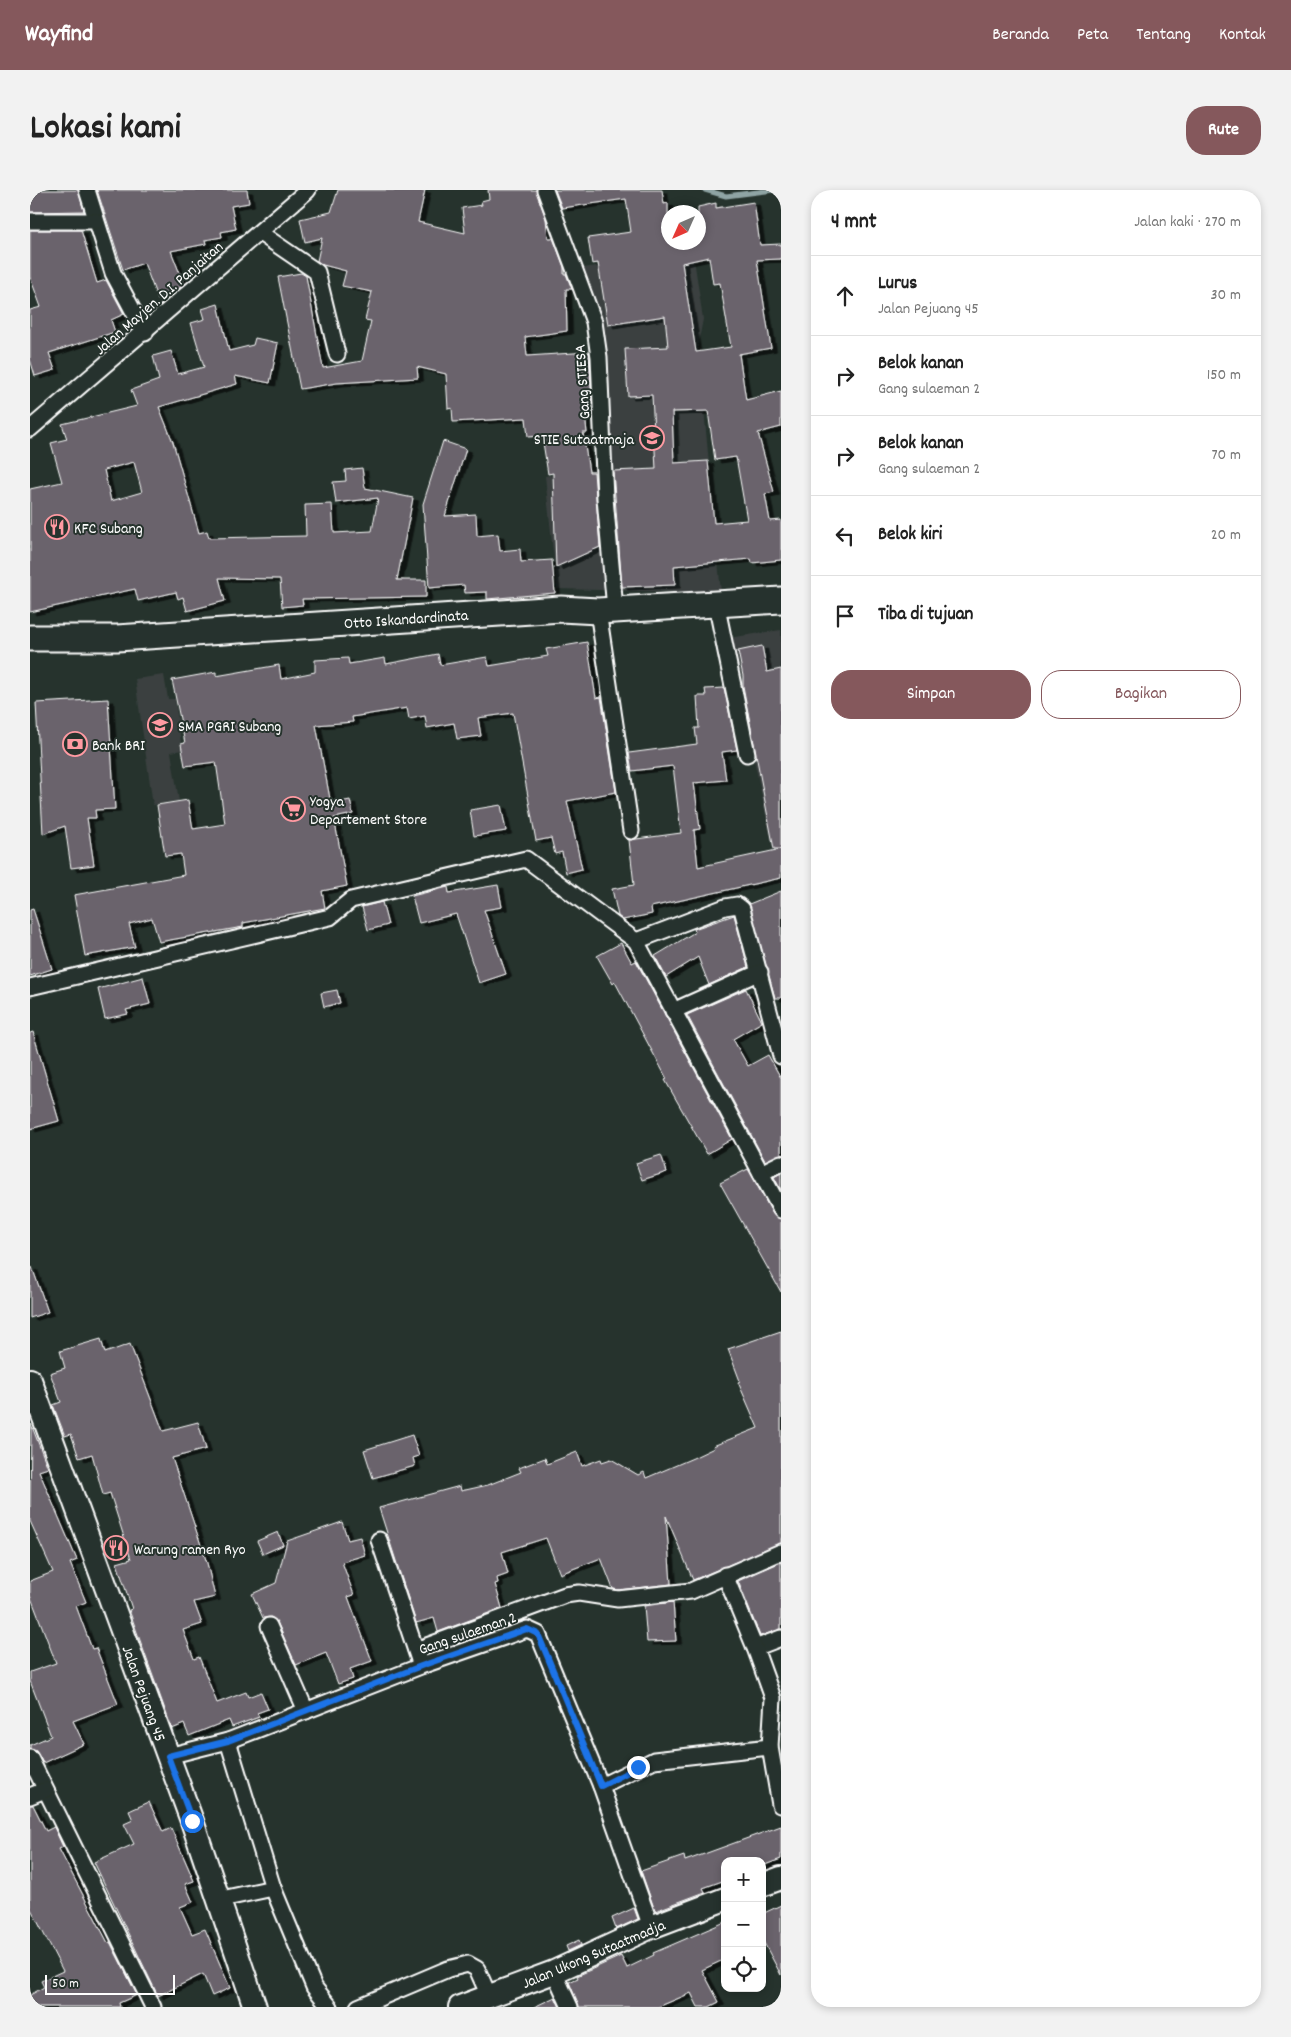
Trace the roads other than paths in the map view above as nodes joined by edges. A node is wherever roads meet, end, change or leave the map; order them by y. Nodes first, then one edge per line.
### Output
1 (87, 190) edge
2 (308, 190) edge
3 (545, 190) edge
4 (30, 221) edge
5 (96, 221) junction
6 (260, 233) junction
7 (145, 333) junction
8 (336, 354) dead end
9 (30, 429) edge
10 (781, 600) edge
11 (716, 603) junction
12 (606, 610) junction
13 (30, 638) edge
14 (747, 754) dead end
15 (631, 831) dead end
16 (636, 941) junction
17 (760, 972) junction
18 (30, 987) edge
19 (673, 1011) junction
20 (781, 1056) edge
21 (781, 1163) edge
22 (761, 1173) junction
23 (781, 1210) edge
24 (30, 1380) edge
25 (379, 1540) dead end
26 (781, 1552) edge
27 (725, 1575) junction
28 (269, 1626) dead end
29 (781, 1638) edge
30 (756, 1648) junction
31 (416, 1650) junction
32 (421, 1666) junction
33 (306, 1711) junction
34 (228, 1741) junction
35 (770, 1747) junction
36 (168, 1756) junction
37 (30, 1758) edge
38 (601, 1786) junction
39 (46, 1790) junction
40 (30, 1796) edge
41 (780, 1805) edge
42 (781, 1878) edge
43 (766, 1884) edge
44 (273, 1888) junction
45 (217, 1900) junction
46 (721, 1901) edge
47 (651, 1927) junction
48 (554, 1972) junction
49 (489, 1996) junction
50 (153, 2007) edge
51 (255, 2007) edge
52 (330, 2007) edge
53 (358, 2007) edge
54 (460, 2007) edge
55 (570, 2007) edge

1 - 5 street
2 - 6 street, Jalan Mayjen. D.I. Panjaitan
3 - 12 street, Gang STIESA
4 - 5 street
5 - 7 street
6 - 7 street, Jalan Mayjen. D.I. Panjaitan
6 - 8 street
7 - 9 street, Jalan Mayjen. D.I. Panjaitan
10 - 11 main road, Otto Iskandardinata
11 - 12 main road, Otto Iskandardinata
11 - 14 street
12 - 13 main road, Otto Iskandardinata
12 - 15 street, Gang STIESA
16 - 17 street
16 - 18 street
16 - 19 street
17 - 19 street
17 - 20 street
19 - 22 street
21 - 22 street
22 - 23 street
24 - 36 street, Jalan Pejuang 45
25 - 31 street
26 - 27 street
27 - 30 street
27 - 31 street
28 - 33 street
29 - 30 street
30 - 35 street
31 - 32 street
32 - 33 street, Gang sulaeman 2
32 - 38 street, Gang sulaeman 2
33 - 34 street, Gang sulaeman 2
34 - 36 street, Gang sulaeman 2
34 - 44 street
35 - 38 street
35 - 41 street
36 - 45 street, Jalan Pejuang 45
37 - 39 street
38 - 47 street, Gang sulaeman 2
39 - 40 street
39 - 50 street
42 - 43 street
44 - 45 street
44 - 52 street
45 - 51 street, Jalan Pejuang 45
46 - 47 street, Jalan Ukong Sutaatmadja
47 - 48 street, Jalan Ukong Sutaatmadja
48 - 49 street, Jalan Ukong Sutaatmadja
48 - 55 street
49 - 53 street
49 - 54 street, Jalan Ukong Sutaatmadja

